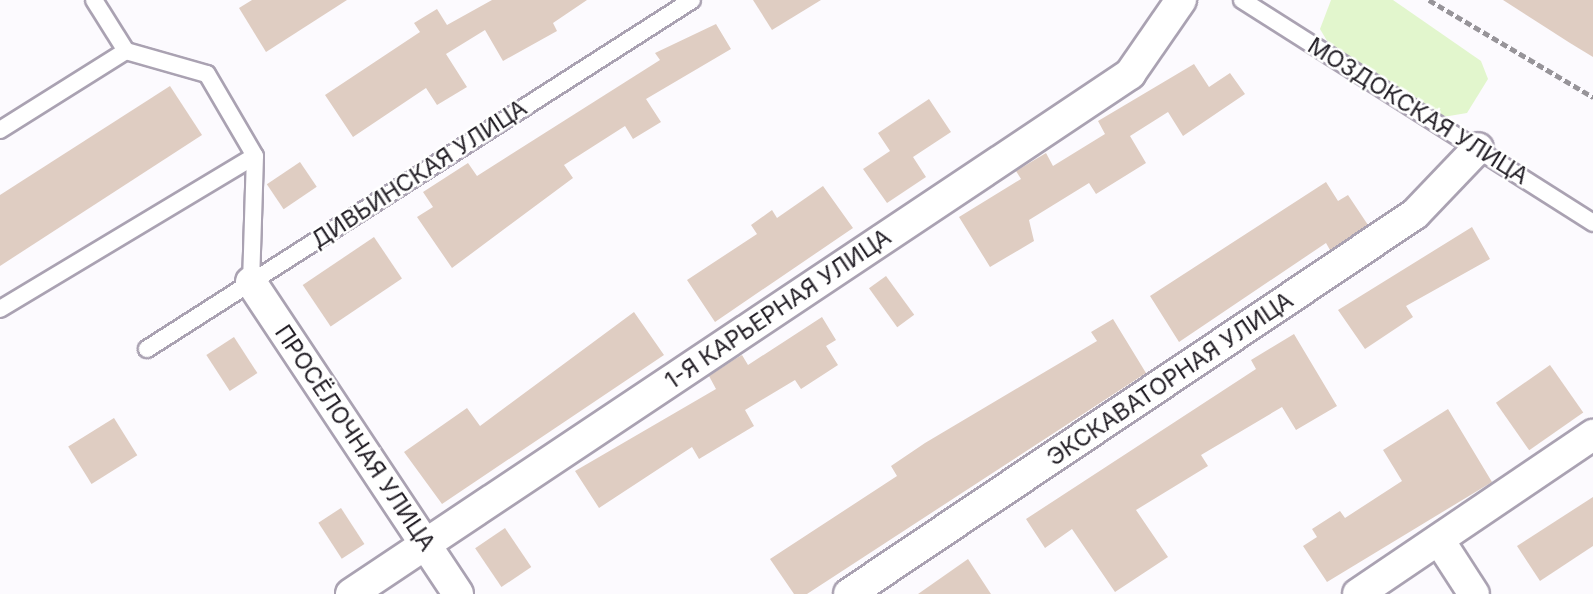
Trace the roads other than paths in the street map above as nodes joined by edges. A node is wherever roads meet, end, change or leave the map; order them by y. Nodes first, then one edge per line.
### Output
1 (93, 0) edge
2 (692, 0) edge
3 (1181, 0) edge
4 (1242, 0) edge
5 (126, 51) junction
6 (0, 131) edge
7 (1478, 148) junction
8 (256, 156) junction
9 (1593, 223) edge
10 (251, 282) junction
11 (0, 309) edge
12 (147, 349) dead end
13 (1593, 435) edge
14 (1439, 540) junction
15 (425, 544) junction
16 (351, 594) edge
17 (458, 594) edge
18 (849, 594) edge
19 (1358, 594) edge
20 (1474, 594) edge

1 - 5 lane
2 - 10 lane, ДИВЬИНСКАЯ УЛИЦА
3 - 15 street, 1-Я КАРЬЕРНАЯ УЛИЦА
4 - 7 lane, МОЗДОКСКАЯ УЛИЦА
5 - 6 lane
5 - 8 lane
7 - 9 lane, МОЗДОКСКАЯ УЛИЦА
7 - 18 street, ЭКСКАВАТОРНАЯ УЛИЦА
8 - 10 lane
8 - 11 lane
10 - 12 lane, ДИВЬИНСКАЯ УЛИЦА
10 - 15 street, ПРОСЁЛОЧНАЯ УЛИЦА
13 - 14 street
14 - 19 street
14 - 20 street
15 - 16 street, 1-Я КАРЬЕРНАЯ УЛИЦА
15 - 17 street, ПРОСЁЛОЧНАЯ УЛИЦА

